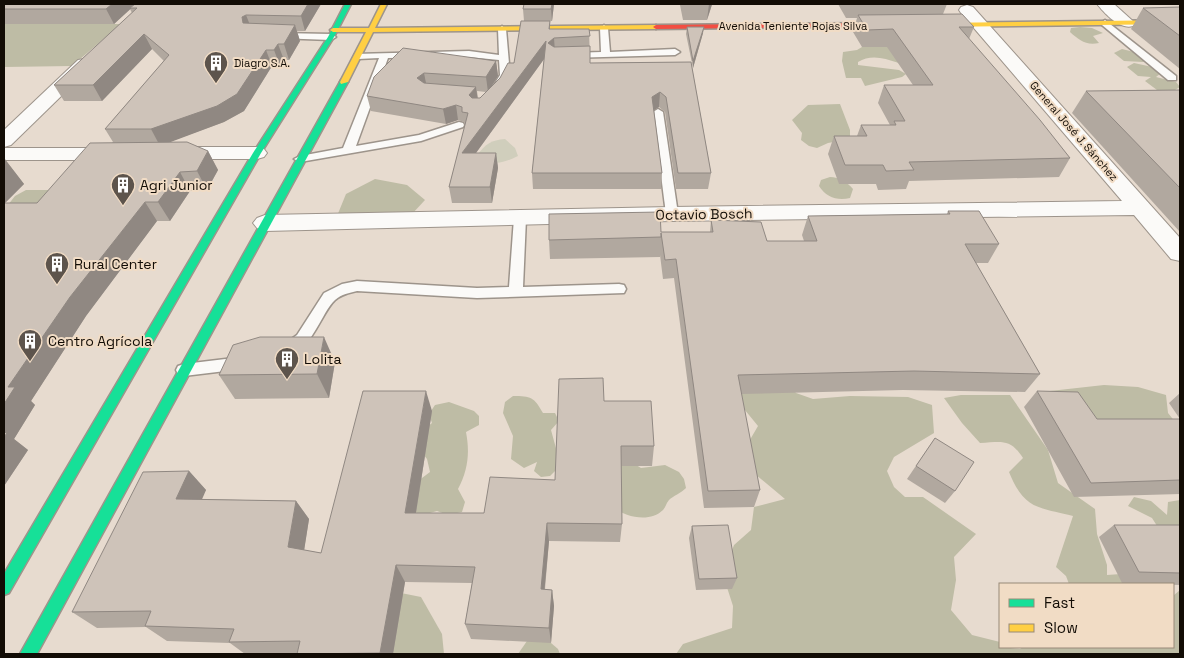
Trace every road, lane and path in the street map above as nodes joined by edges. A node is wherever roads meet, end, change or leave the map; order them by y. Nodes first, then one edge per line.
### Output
1 (348, 4) edge
2 (385, 10) edge
3 (1103, 11) edge
4 (973, 13) junction
5 (341, 14) junction
6 (1127, 15) joint
7 (1180, 22) edge
8 (901, 25) edge
9 (921, 25) edge
10 (604, 28) junction
11 (502, 29) junction
12 (370, 30) junction
13 (332, 33) junction
14 (271, 36) edge
15 (98, 51) edge
16 (675, 52) dead end
17 (386, 55) junction
18 (606, 55) junction
19 (358, 56) junction
20 (564, 57) edge
21 (504, 58) junction
22 (1172, 78) dead end
23 (492, 97) edge
24 (658, 112) dead end
25 (458, 125) dead end
26 (4, 141) edge
27 (348, 151) junction
28 (257, 153) junction
29 (4, 154) edge
30 (300, 159) junction
31 (1142, 208) junction
32 (672, 214) junction
33 (520, 218) junction
34 (265, 223) junction
35 (1180, 254) edge
36 (618, 289) dead end
37 (516, 292) junction
38 (277, 353) edge
39 (252, 360) edge
40 (184, 370) junction
41 (4, 588) edge
42 (28, 654) edge

1 - 5 main road
2 - 5 main road
2 - 12 main road
3 - 4 main road
3 - 6 street
3 - 22 lane
4 - 9 main road
4 - 31 street, General José J. Sánchez
5 - 13 main road
6 - 7 main road
8 - 10 main road, Avenida Teniente Rojas Silva
10 - 11 main road, Avenida Teniente Rojas Silva
10 - 18 lane
11 - 12 main road, Avenida Teniente Rojas Silva
11 - 21 lane
12 - 13 main road
12 - 19 main road
13 - 14 lane
13 - 28 main road
15 - 26 street
16 - 18 lane
17 - 19 lane
17 - 21 lane
17 - 27 lane
18 - 20 lane
19 - 30 main road
21 - 23 lane
24 - 32 lane
25 - 27 lane
27 - 30 lane
28 - 29 street
28 - 41 main road
30 - 34 main road
31 - 32 street, Octavio Bosch
31 - 35 street, General José J. Sánchez
32 - 33 street, Octavio Bosch
33 - 34 street, Octavio Bosch
33 - 37 lane
34 - 40 main road
36 - 37 lane
37 - 38 lane
39 - 40 lane
40 - 42 main road

